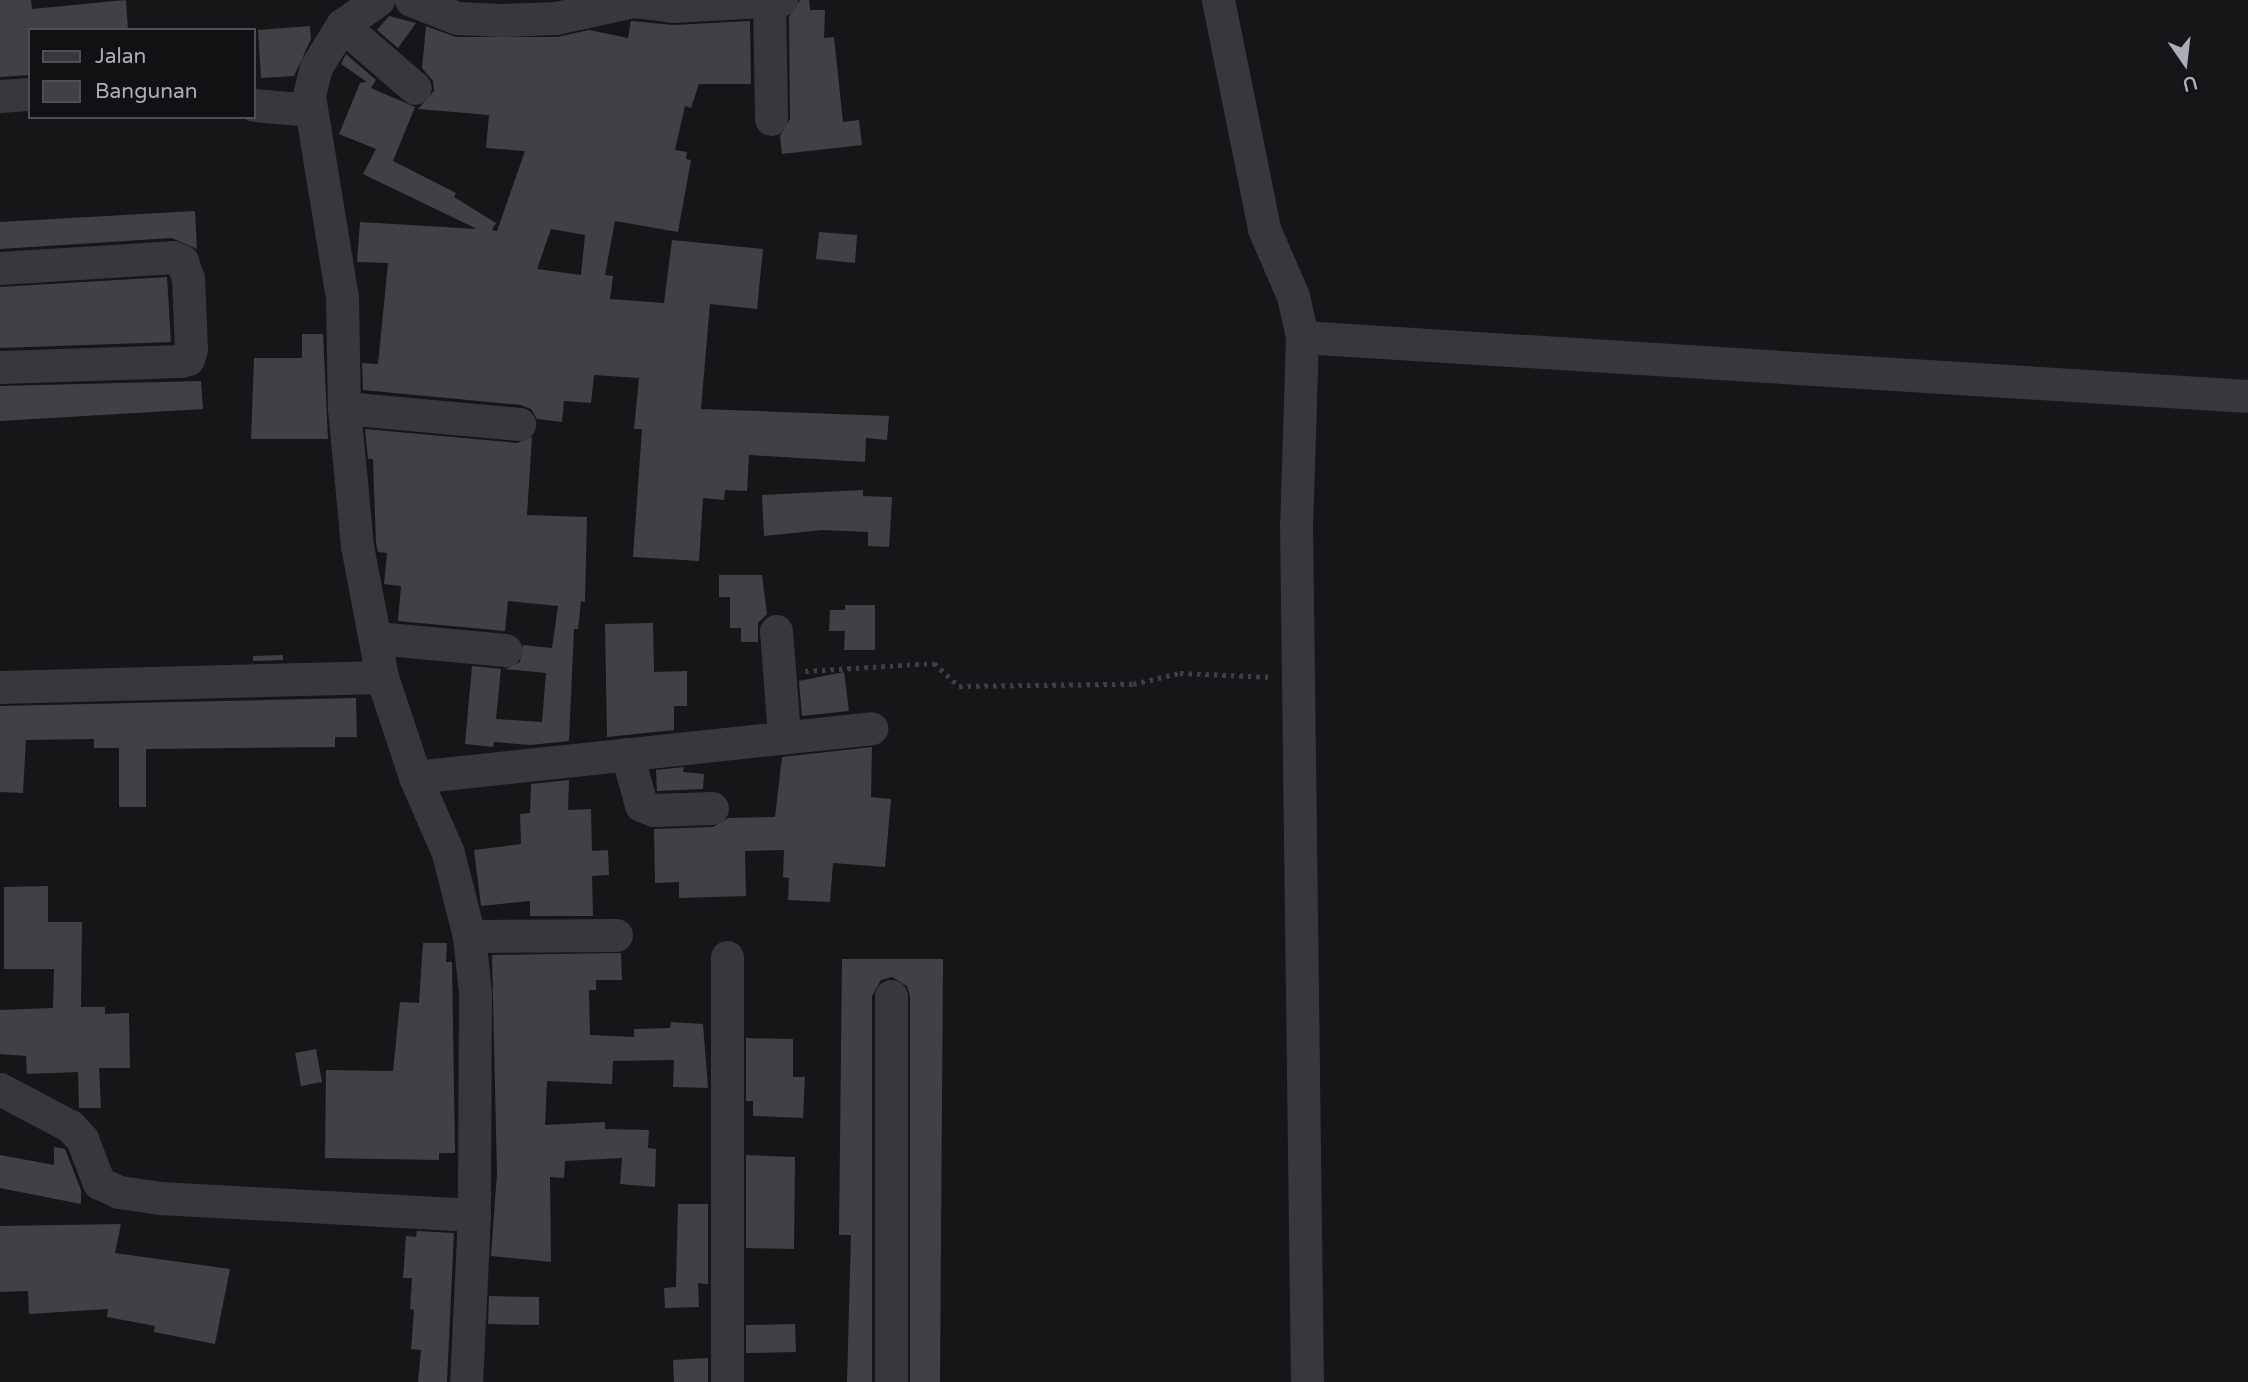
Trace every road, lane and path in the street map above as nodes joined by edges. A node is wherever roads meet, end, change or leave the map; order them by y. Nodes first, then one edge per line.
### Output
1 (378, 0) edge
2 (411, 0) edge
3 (769, 0) edge
4 (781, 0) edge
5 (1219, 0) edge
6 (342, 25) junction
7 (415, 88) dead end
8 (28, 94) edge
9 (0, 96) edge
10 (256, 105) edge
11 (310, 110) junction
12 (771, 119) dead end
13 (0, 268) edge
14 (1302, 338) junction
15 (0, 367) edge
16 (2248, 397) edge
17 (344, 408) junction
18 (519, 424) dead end
19 (776, 631) dead end
20 (376, 638) junction
21 (505, 650) dead end
22 (779, 672) junction
23 (382, 677) junction
24 (1297, 678) junction
25 (0, 687) edge
26 (871, 728) dead end
27 (784, 736) junction
28 (628, 754) junction
29 (415, 777) junction
30 (712, 808) dead end
31 (616, 935) dead end
32 (469, 936) junction
33 (727, 957) dead end
34 (891, 996) dead end
35 (0, 1089) edge
36 (474, 1214) junction
37 (466, 1382) edge
38 (727, 1382) edge
39 (891, 1382) edge
40 (1307, 1382) edge

1 - 6 street
2 - 3 street
3 - 4 street
3 - 12 street
5 - 14 street
6 - 7 street
6 - 11 street
8 - 9 street
10 - 11 street
11 - 17 street
13 - 15 street
14 - 16 street
14 - 24 street
17 - 18 street
17 - 20 street
19 - 22 street
20 - 21 street
20 - 23 street
22 - 24 path
22 - 27 street
23 - 25 street
23 - 29 street
24 - 40 street
26 - 27 street
27 - 28 street
28 - 29 street
28 - 30 street
29 - 32 street
31 - 32 street
32 - 36 street
33 - 38 street
34 - 39 street
35 - 36 street
36 - 37 street

